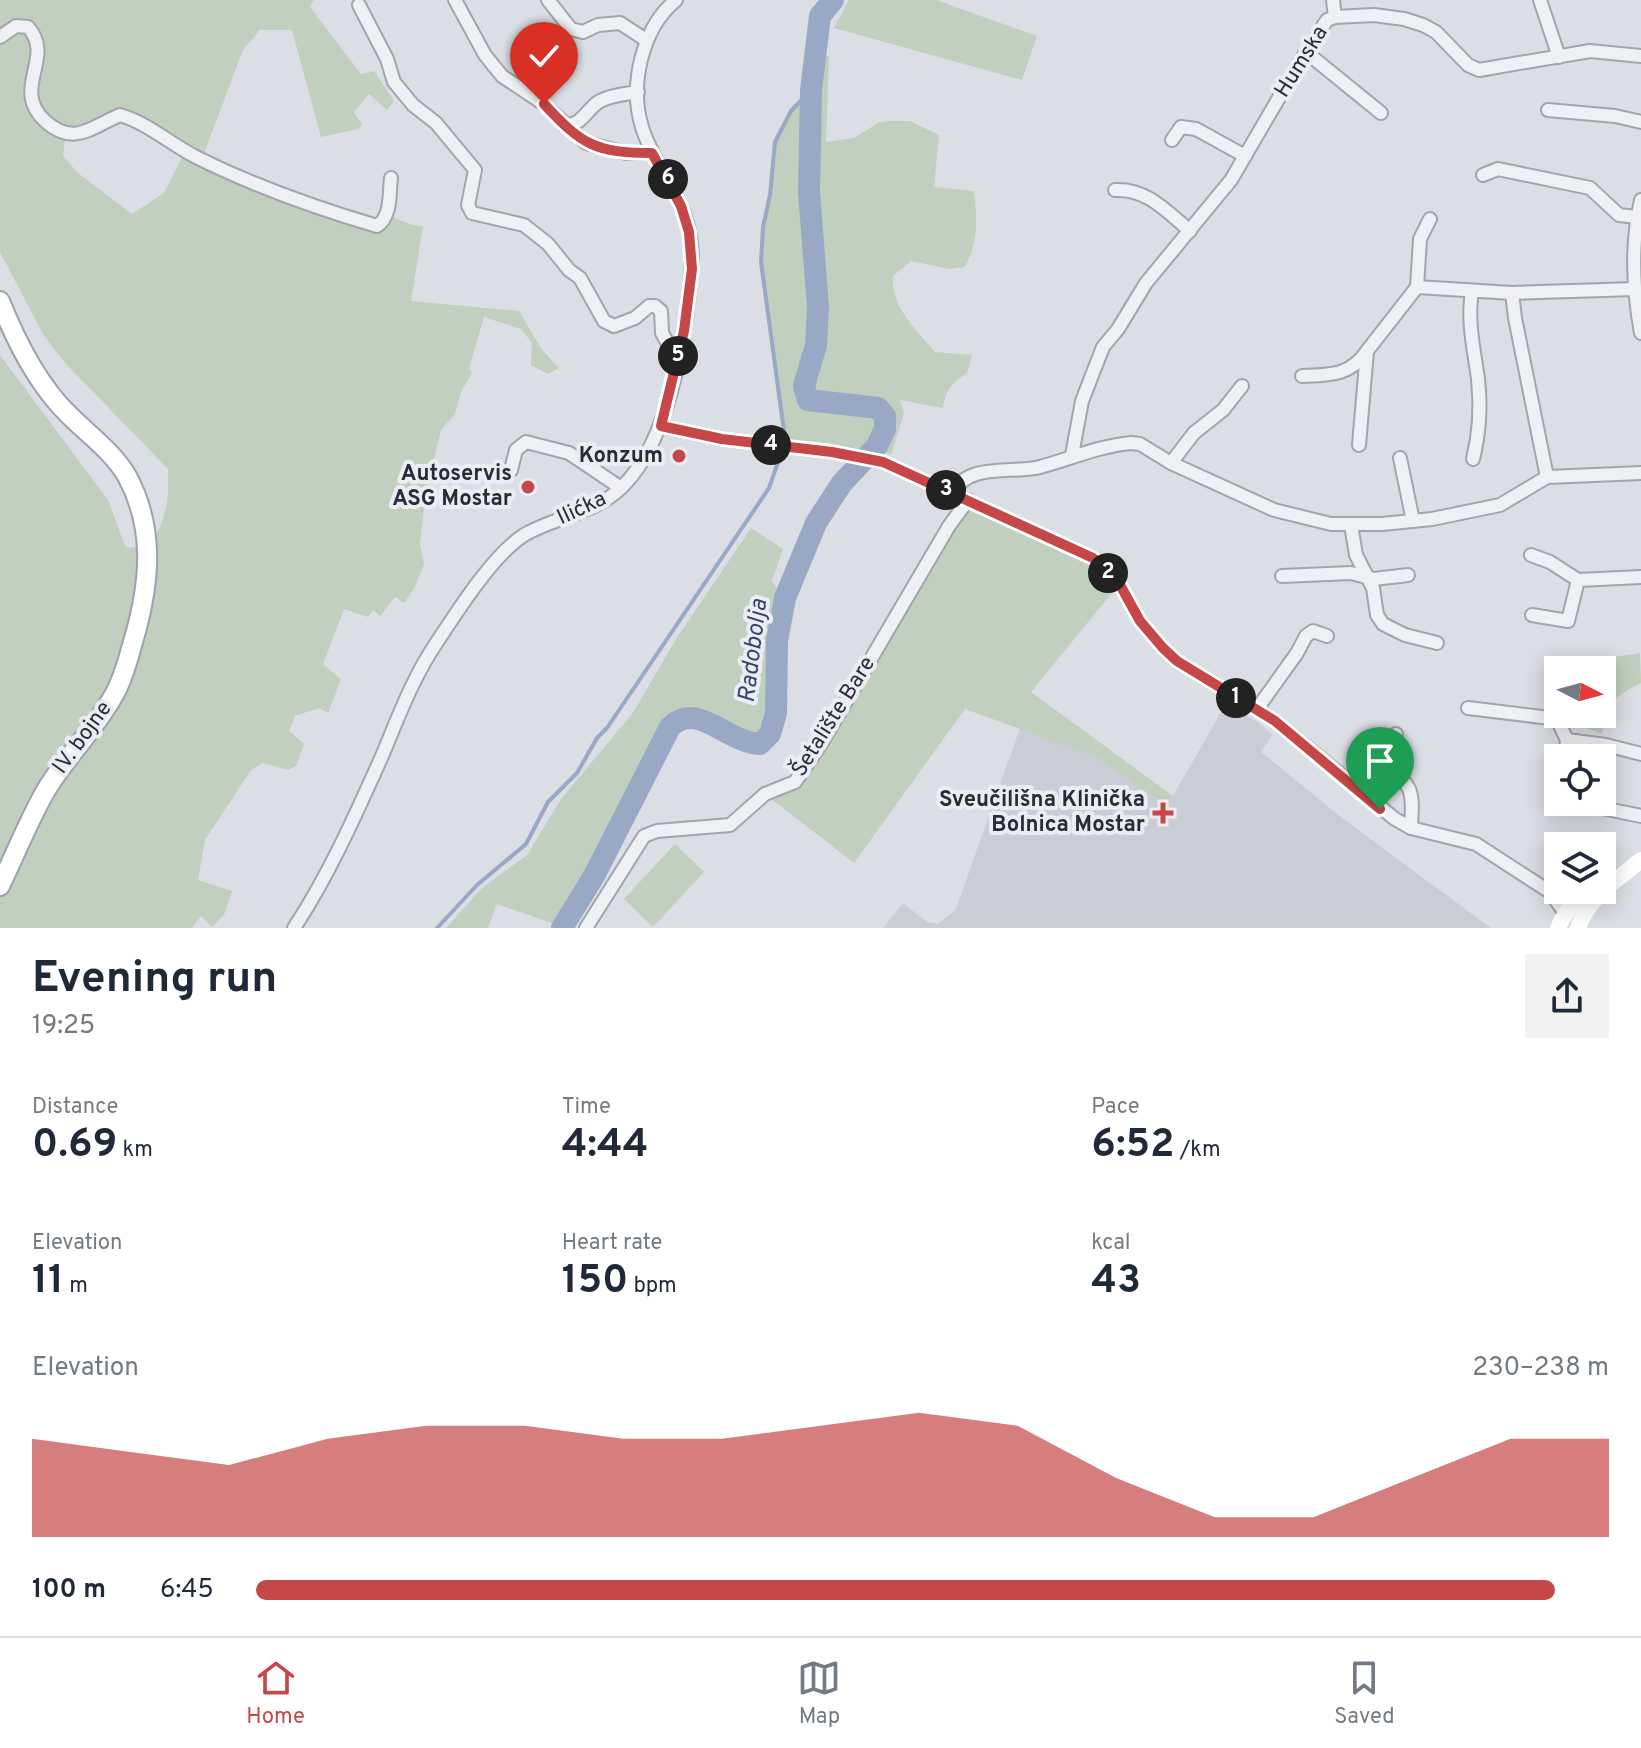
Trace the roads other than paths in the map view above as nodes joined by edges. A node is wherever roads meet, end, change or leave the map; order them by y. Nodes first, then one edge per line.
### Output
1 (455, 0) edge
2 (548, 0) edge
3 (676, 0) edge
4 (1333, 0) edge
5 (1540, 0) edge
6 (359, 5) dead end
7 (1335, 17) junction
8 (0, 37) edge
9 (646, 40) junction
10 (1306, 52) junction
11 (1641, 56) edge
12 (1559, 57) junction
13 (638, 92) junction
14 (1548, 110) dead end
15 (1381, 113) dead end
16 (1641, 122) edge
17 (564, 125) junction
18 (1172, 140) dead end
19 (652, 153) junction
20 (1245, 156) junction
21 (1483, 175) dead end
22 (391, 178) dead end
23 (1115, 190) dead end
24 (1641, 200) edge
25 (1637, 217) junction
26 (1430, 219) dead end
27 (1190, 231) junction
28 (1638, 249) edge
29 (1417, 287) junction
30 (1635, 289) junction
31 (1472, 292) junction
32 (1512, 293) junction
33 (0, 301) edge
34 (1641, 333) edge
35 (1367, 351) junction
36 (677, 360) junction
37 (1302, 376) dead end
38 (1242, 386) dead end
39 (661, 426) junction
40 (1359, 445) dead end
41 (1072, 455) junction
42 (1400, 458) dead end
43 (1473, 459) dead end
44 (1171, 463) junction
45 (511, 470) dead end
46 (1641, 473) edge
47 (1547, 477) junction
48 (621, 488) junction
49 (954, 493) junction
50 (968, 500) junction
51 (1413, 521) junction
52 (1351, 525) junction
53 (1531, 555) dead end
54 (1408, 575) dead end
55 (1282, 576) dead end
56 (1365, 576) junction
57 (1641, 577) edge
58 (1578, 580) junction
59 (1532, 615) dead end
60 (1327, 636) dead end
61 (1437, 643) dead end
62 (1468, 708) dead end
63 (1257, 709) junction
64 (1396, 734) dead end
65 (1567, 740) junction
66 (1567, 744) edge
67 (1641, 754) edge
68 (1616, 811) edge
69 (1641, 816) edge
70 (1411, 828) junction
71 (1641, 857) edge
72 (1616, 875) edge
73 (0, 886) edge
74 (1544, 888) edge
75 (1577, 904) edge
76 (1561, 920) edge
77 (294, 928) edge
78 (586, 928) edge
79 (1578, 928) edge

1 - 17 street
2 - 9 street
3 - 9 street, Ilićka
4 - 7 street
5 - 12 street
6 - 36 street
7 - 10 street, Humska
7 - 12 street, Humska
8 - 22 street
9 - 13 street, Ilićka
10 - 15 street
10 - 20 street, Humska
11 - 12 street, Humska
13 - 17 street
13 - 19 street, Ilićka
14 - 16 street
17 - 19 street
18 - 20 street
19 - 36 street, Ilićka
20 - 27 street, Humska
21 - 25 street
23 - 27 street
24 - 25 street
25 - 28 street
26 - 29 street
27 - 41 street, Humska
28 - 30 street
29 - 31 street
29 - 35 street
30 - 32 street
30 - 34 street
31 - 32 street
31 - 43 street
32 - 47 street
33 - 73 main road, IV. bojne
35 - 37 street
35 - 40 street
36 - 39 street, Ilićka
38 - 44 street
39 - 48 street, Ilićka
39 - 49 street
41 - 44 street
41 - 49 street
42 - 51 street
44 - 52 street
45 - 48 street
46 - 47 street
47 - 51 street
48 - 77 street, Ilićka
49 - 50 street
50 - 63 street
50 - 78 street, Šetalište Bare
51 - 52 street
52 - 56 street
53 - 58 street
54 - 56 street
55 - 56 street
56 - 61 street
57 - 58 street
58 - 59 street
60 - 63 street
62 - 65 street
63 - 70 street
64 - 70 street
65 - 66 street
65 - 67 street
68 - 69 street
70 - 74 street
71 - 72 street
71 - 79 street
75 - 76 street

